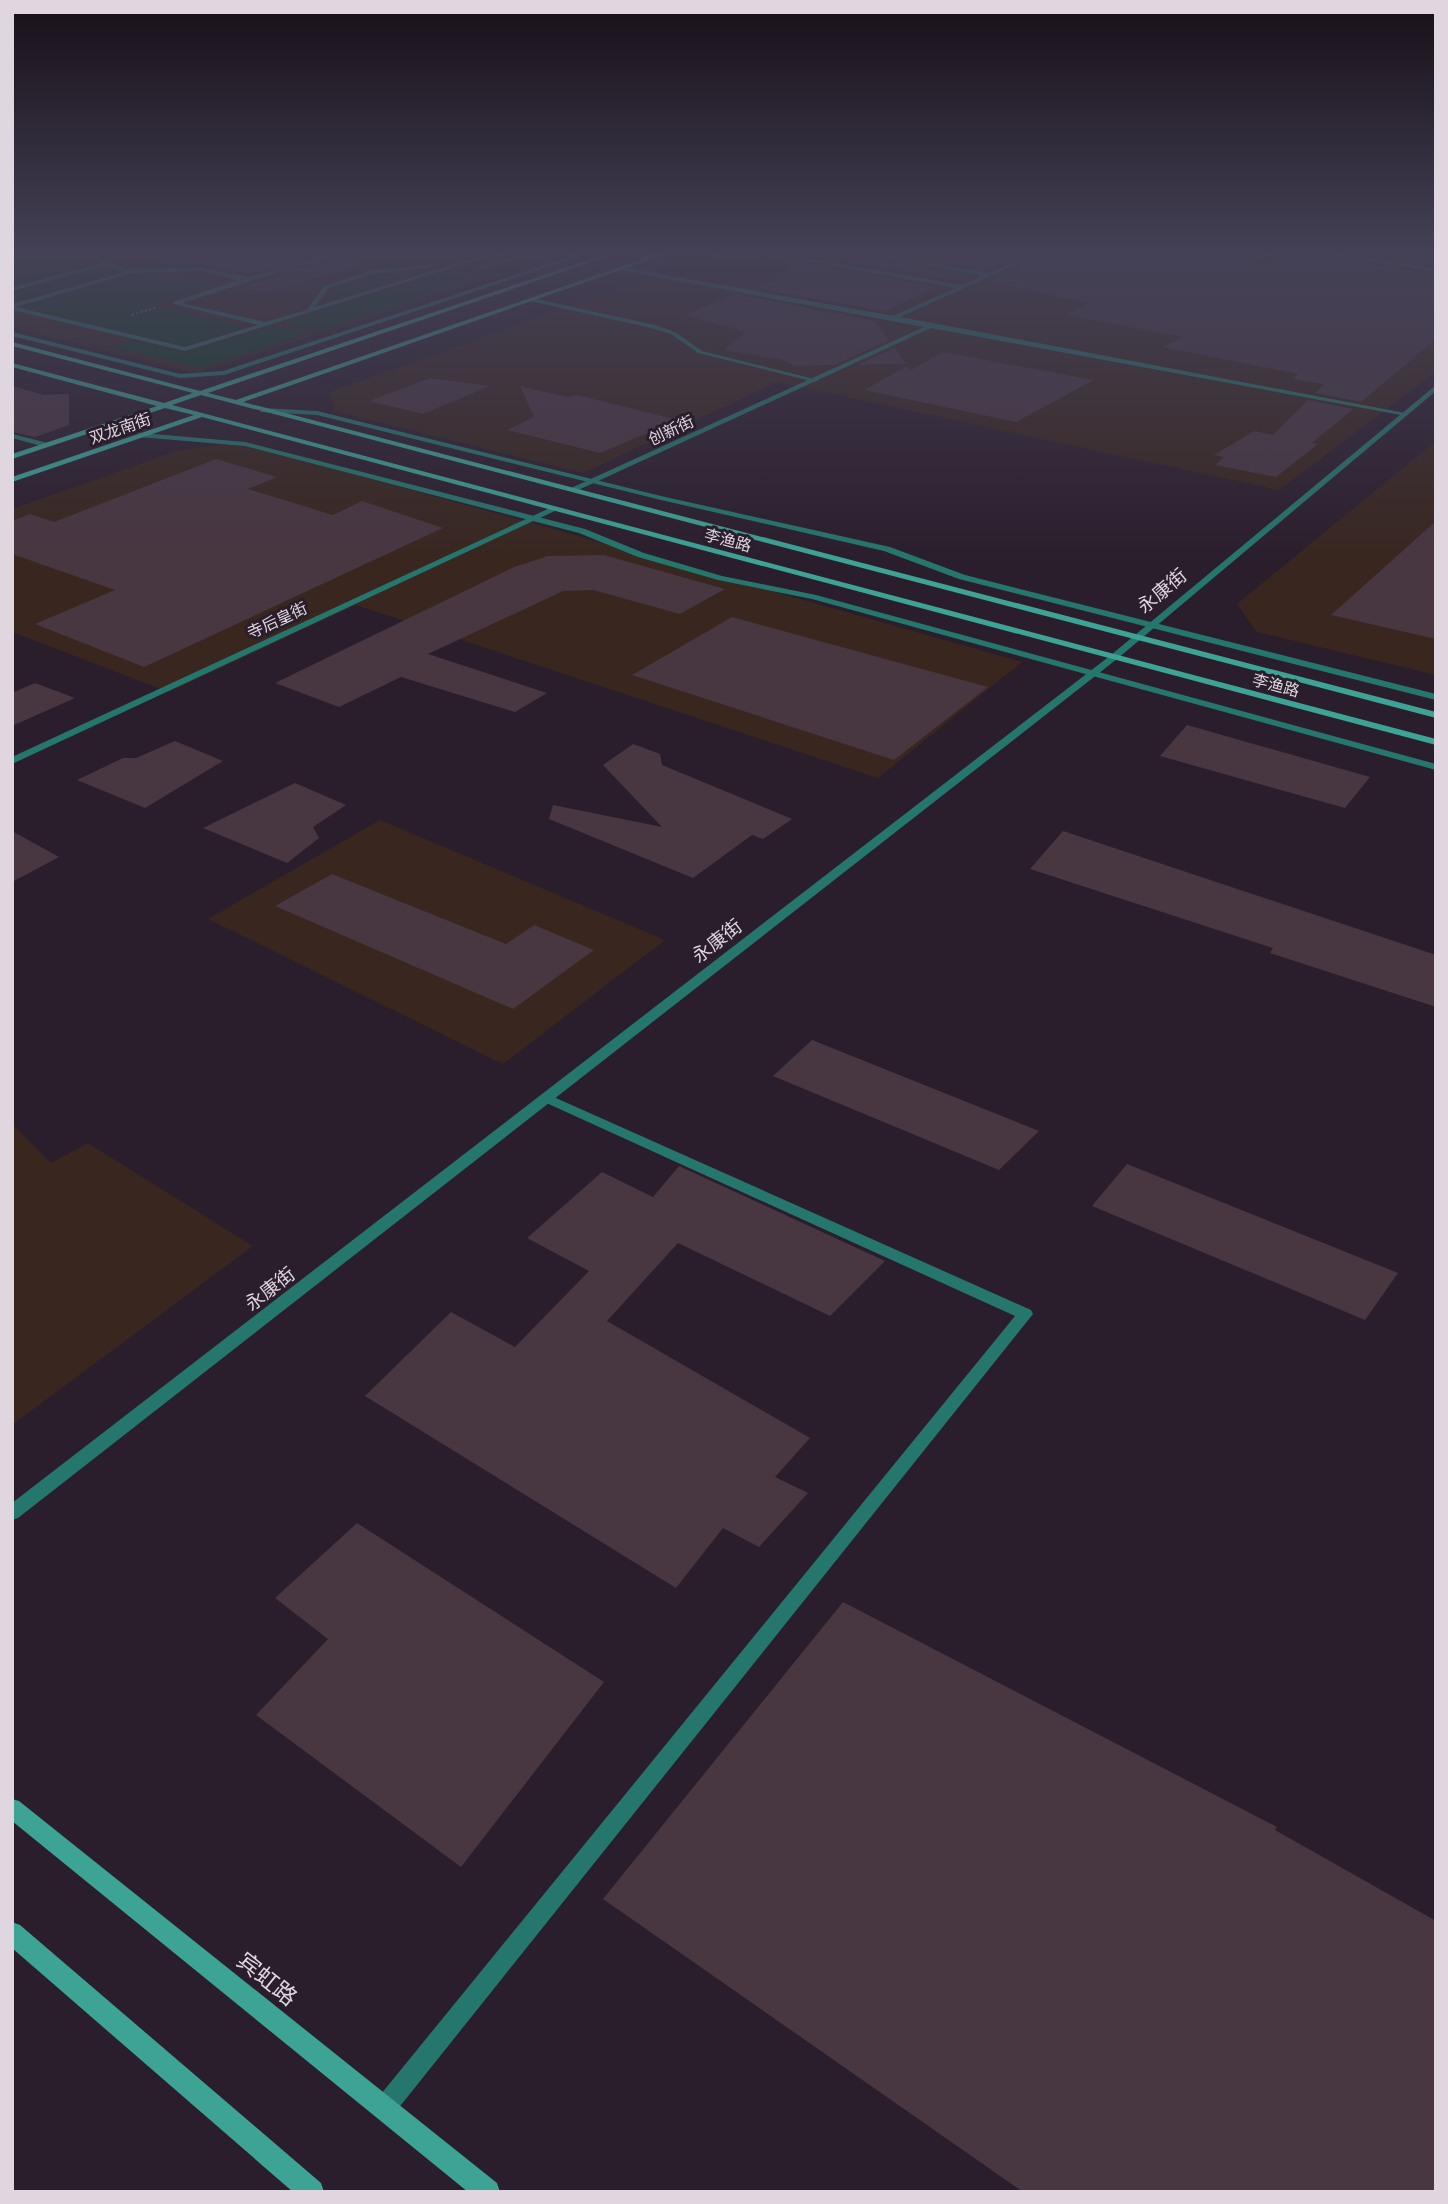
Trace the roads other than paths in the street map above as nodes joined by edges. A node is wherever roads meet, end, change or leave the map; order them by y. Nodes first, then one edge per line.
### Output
1 (50, 354) edge
2 (91, 354) edge
3 (282, 354) edge
4 (318, 354) edge
5 (375, 354) edge
6 (709, 354) edge
7 (871, 354) edge
8 (1086, 354) edge
9 (12, 365) edge
10 (815, 380) junction
11 (1436, 387) edge
12 (203, 393) junction
13 (234, 402) junction
14 (162, 406) junction
15 (223, 407) dead end
16 (263, 410) junction
17 (212, 411) dead end
18 (1401, 413) junction
19 (201, 415) junction
20 (142, 435) junction
21 (12, 436) edge
22 (46, 446) junction
23 (12, 457) edge
24 (12, 480) edge
25 (593, 481) junction
26 (574, 490) junction
27 (555, 509) junction
28 (534, 518) junction
29 (1152, 625) junction
30 (1136, 638) junction
31 (1114, 657) junction
32 (1093, 673) junction
33 (1436, 697) edge
34 (1436, 715) edge
35 (1436, 742) edge
36 (12, 761) edge
37 (1436, 767) edge
38 (547, 1098) junction
39 (12, 1513) edge
40 (12, 1808) edge
41 (12, 1933) edge
42 (385, 2107) junction
43 (312, 2192) edge
44 (488, 2192) edge

1 - 12 main road, 李渔路
2 - 3 street
4 - 12 main road, 双龙南街
5 - 13 main road
6 - 10 street
7 - 10 street, 创新街
8 - 18 street
9 - 14 main road, 李渔路
10 - 25 street, 创新街
11 - 18 street, 永康街
12 - 13 main road, 李渔路
12 - 14 main road, 双龙南街
13 - 15 main road
13 - 16 main road, 李渔路
14 - 19 main road, 李渔路
14 - 22 main road, 双龙南街
16 - 25 street
16 - 26 main road, 李渔路
17 - 19 main road, 双龙南街
18 - 29 street, 永康街
19 - 20 main road, 双龙南街
19 - 27 main road, 李渔路
20 - 24 main road, 双龙南街
20 - 28 street
21 - 22 street
22 - 23 main road, 双龙南街
25 - 26 street, 创新街
25 - 29 street
26 - 30 main road, 李渔路
27 - 28 street, 寺后皇街
27 - 31 main road, 李渔路
28 - 32 street
28 - 36 street, 寺后皇街
29 - 30 street, 永康街
29 - 33 street
30 - 31 street, 永康街
30 - 34 main road, 李渔路
31 - 32 street, 永康街
31 - 35 main road, 李渔路
32 - 37 street
32 - 38 street, 永康街
38 - 39 street, 永康街
38 - 42 street
40 - 42 main road, 宾虹路
41 - 43 main road
42 - 44 main road, 宾虹路

